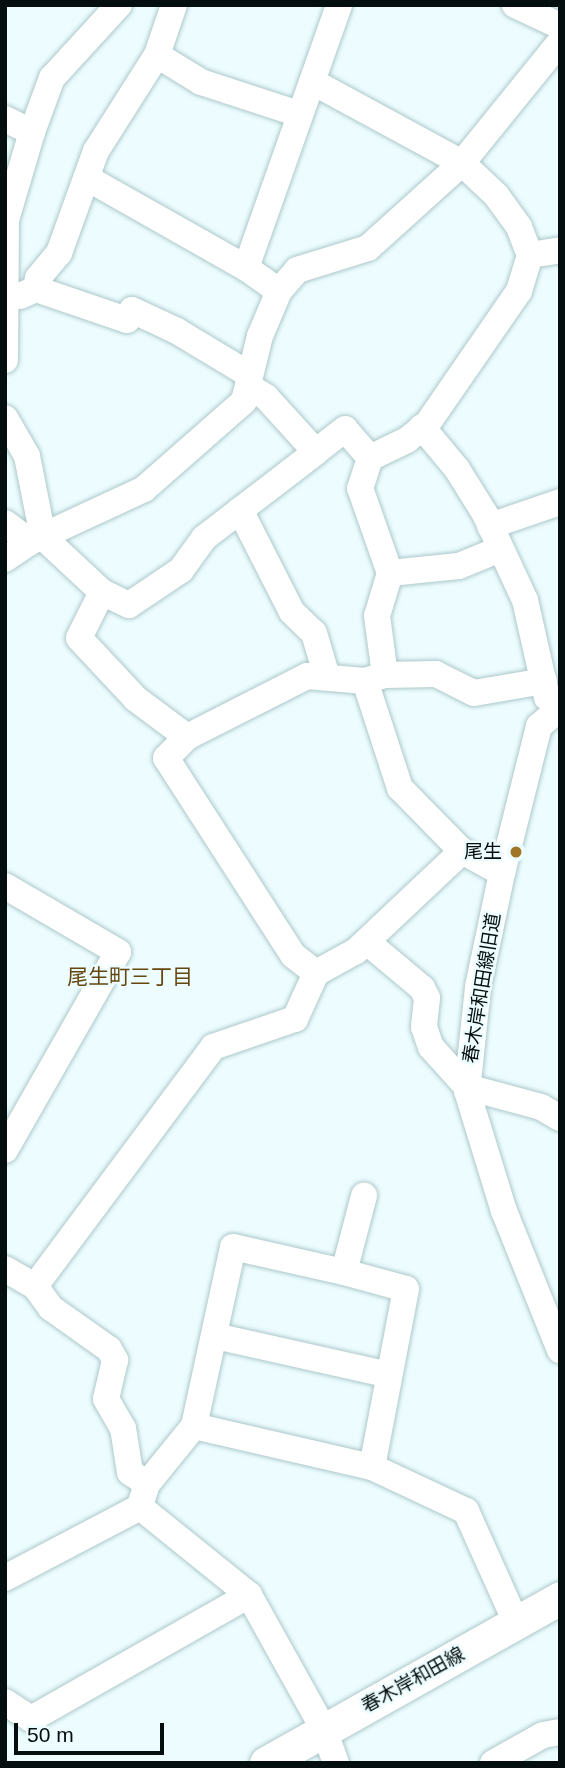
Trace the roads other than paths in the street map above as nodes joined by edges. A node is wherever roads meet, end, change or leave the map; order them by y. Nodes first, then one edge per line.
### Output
1 (119, 5) edge
2 (174, 5) edge
3 (339, 5) edge
4 (515, 5) edge
5 (560, 26) edge
6 (560, 42) edge
7 (157, 55) junction
8 (313, 82) junction
9 (299, 114) junction
10 (5, 119) edge
11 (32, 132) junction
12 (462, 163) junction
13 (87, 178) junction
14 (560, 250) edge
15 (530, 255) junction
16 (246, 268) junction
17 (36, 289) junction
18 (279, 291) junction
19 (6, 302) edge
20 (5, 360) edge
21 (249, 380) junction
22 (5, 418) edge
23 (422, 428) junction
24 (317, 452) junction
25 (370, 458) junction
26 (560, 502) edge
27 (240, 510) junction
28 (5, 523) edge
29 (495, 538) junction
30 (37, 540) junction
31 (5, 559) edge
32 (390, 573) junction
33 (102, 592) junction
34 (327, 677) junction
35 (375, 678) junction
36 (544, 681) junction
37 (555, 712) edge
38 (187, 737) junction
39 (462, 851) junction
40 (502, 873) junction
41 (7, 892) edge
42 (367, 942) junction
43 (316, 973) junction
44 (467, 1087) junction
45 (560, 1118) edge
46 (5, 1150) edge
47 (364, 1196) dead end
48 (5, 1269) edge
49 (344, 1272) junction
50 (35, 1286) junction
51 (215, 1336) junction
52 (560, 1350) edge
53 (389, 1375) junction
54 (194, 1426) junction
55 (372, 1467) junction
56 (143, 1495) junction
57 (5, 1578) edge
58 (249, 1595) junction
59 (560, 1598) edge
60 (516, 1622) junction
61 (5, 1702) edge
62 (324, 1730) junction
63 (560, 1732) edge
64 (266, 1763) edge
65 (336, 1763) edge
66 (493, 1763) edge

1 - 11 street
2 - 7 street
3 - 8 street
4 - 5 street
6 - 12 street
7 - 9 street
7 - 13 street
8 - 9 street
8 - 12 street
9 - 16 street
10 - 11 street
11 - 19 street
12 - 15 street
12 - 18 street
13 - 16 street
13 - 17 street
14 - 15 street
15 - 23 street
16 - 18 street
17 - 19 street
17 - 21 street
18 - 21 street
19 - 20 street
21 - 24 street
21 - 30 street
22 - 30 street
23 - 25 street
23 - 29 street
24 - 25 street
24 - 27 street
25 - 32 street
26 - 29 street
27 - 33 street
27 - 34 street
28 - 30 street
29 - 32 street
29 - 36 street
30 - 31 street
30 - 33 street
32 - 35 street
33 - 38 street
34 - 35 street
34 - 38 street
35 - 36 street
35 - 39 street
36 - 37 street
37 - 40 street, 春木岸和田線旧道
38 - 43 street
39 - 40 street
39 - 42 street
40 - 44 street, 春木岸和田線旧道
41 - 46 street
42 - 43 street
42 - 44 street
43 - 50 street
44 - 45 street
44 - 52 street, 春木岸和田線旧道
47 - 49 street
48 - 50 street
49 - 51 street
49 - 53 street
50 - 56 street
51 - 53 street
51 - 54 street
53 - 55 street
54 - 55 street
54 - 56 street
55 - 60 street
56 - 57 street
56 - 58 street
58 - 61 street
58 - 62 street
59 - 60 main road, 春木岸和田線
60 - 62 main road, 春木岸和田線
62 - 64 main road, 春木岸和田線
62 - 65 street
63 - 66 street

